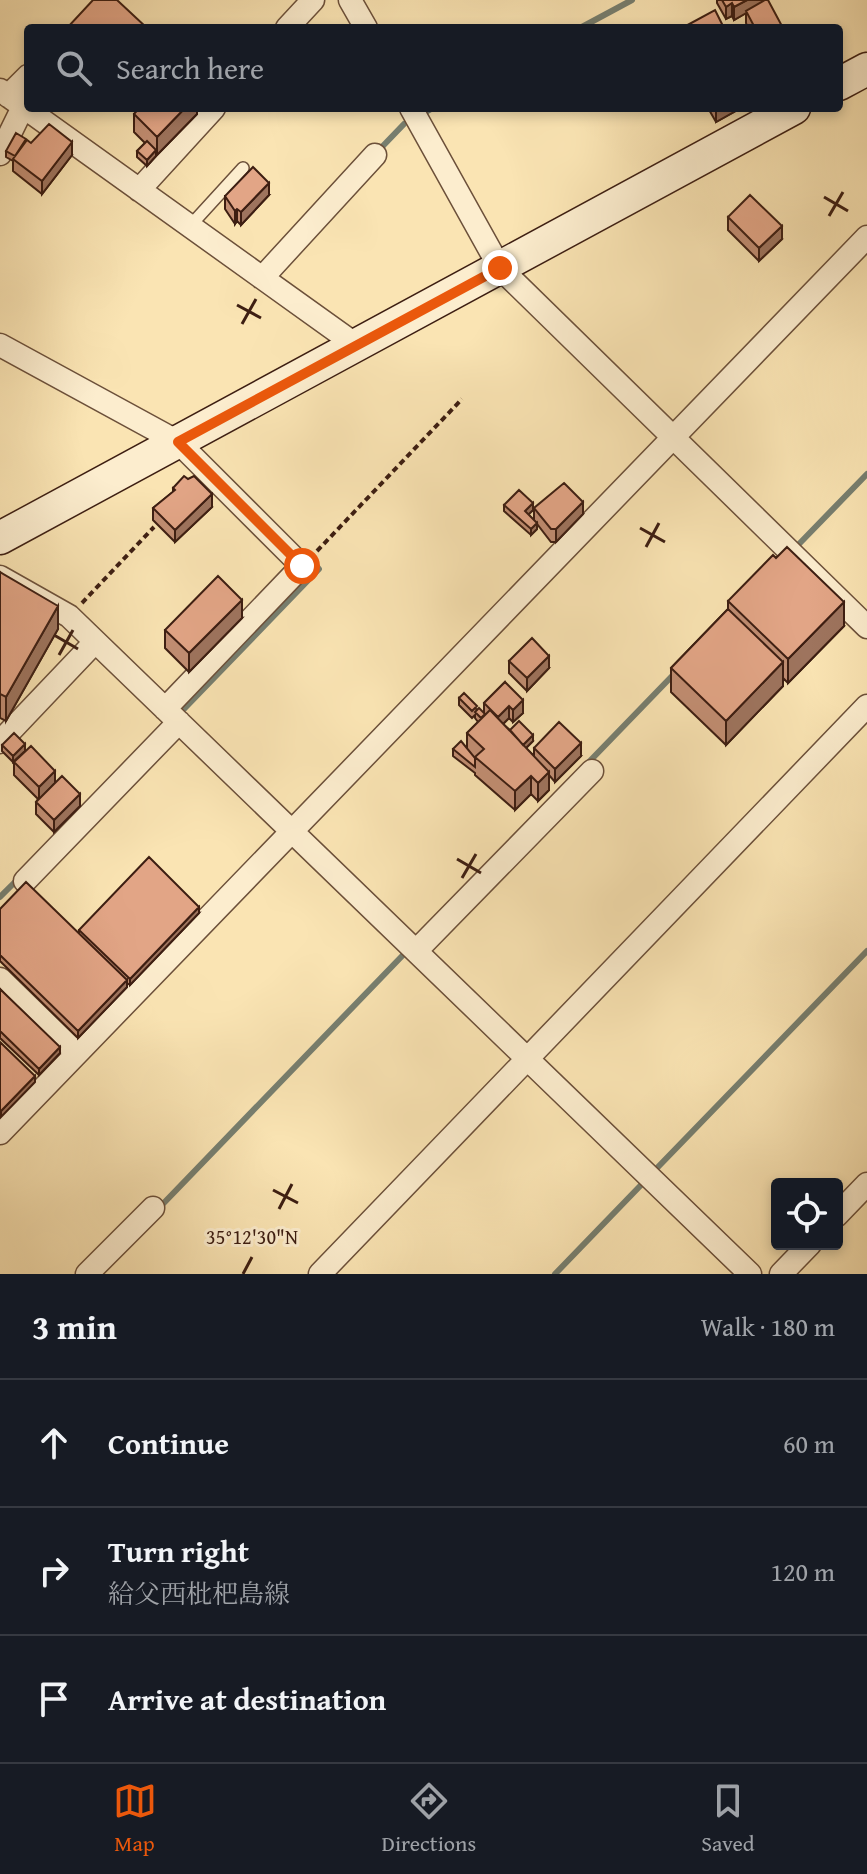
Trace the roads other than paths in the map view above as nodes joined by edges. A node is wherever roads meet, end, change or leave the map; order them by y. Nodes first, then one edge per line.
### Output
1 (313, 0) edge
2 (350, 0) edge
3 (291, 24) edge
4 (364, 24) edge
5 (867, 69) edge
6 (24, 81) edge
7 (843, 82) edge
8 (11, 98) edge
9 (30, 112) edge
10 (210, 112) edge
11 (413, 112) edge
12 (778, 112) edge
13 (0, 154) edge
14 (375, 155) dead end
15 (243, 168) dead end
16 (139, 190) junction
17 (190, 226) junction
18 (867, 237) edge
19 (500, 268) junction
20 (262, 278) junction
21 (0, 345) edge
22 (356, 345) junction
23 (673, 438) junction
24 (178, 442) junction
25 (0, 538) edge
26 (0, 577) edge
27 (867, 627) edge
28 (95, 642) junction
29 (867, 706) edge
30 (172, 716) junction
31 (0, 742) edge
32 (592, 771) dead end
33 (291, 830) junction
34 (25, 881) edge
35 (416, 951) junction
36 (0, 979) edge
37 (76, 1053) junction
38 (528, 1059) junction
39 (0, 1133) edge
40 (867, 1184) edge
41 (153, 1208) dead end
42 (843, 1209) edge
43 (804, 1250) edge
44 (87, 1274) edge
45 (320, 1274) edge
46 (750, 1274) edge
47 (781, 1274) edge

1 - 3 street
2 - 4 street
5 - 7 main road
6 - 8 street
8 - 13 street
9 - 16 street
10 - 16 street
11 - 19 street
12 - 19 main road
14 - 20 street
15 - 17 lane
16 - 17 street
17 - 20 street
18 - 23 street
19 - 22 main road
19 - 23 street
20 - 22 street
21 - 24 street
22 - 24 main road
23 - 27 street
23 - 33 street
24 - 25 main road
24 - 30 street
26 - 28 street
28 - 30 street
28 - 31 street
29 - 38 street
30 - 33 street
30 - 34 street
32 - 35 street
33 - 35 street
33 - 37 street
35 - 38 street
36 - 37 street
37 - 39 street
38 - 45 street
38 - 46 street
40 - 42 street
41 - 44 street
43 - 47 street

